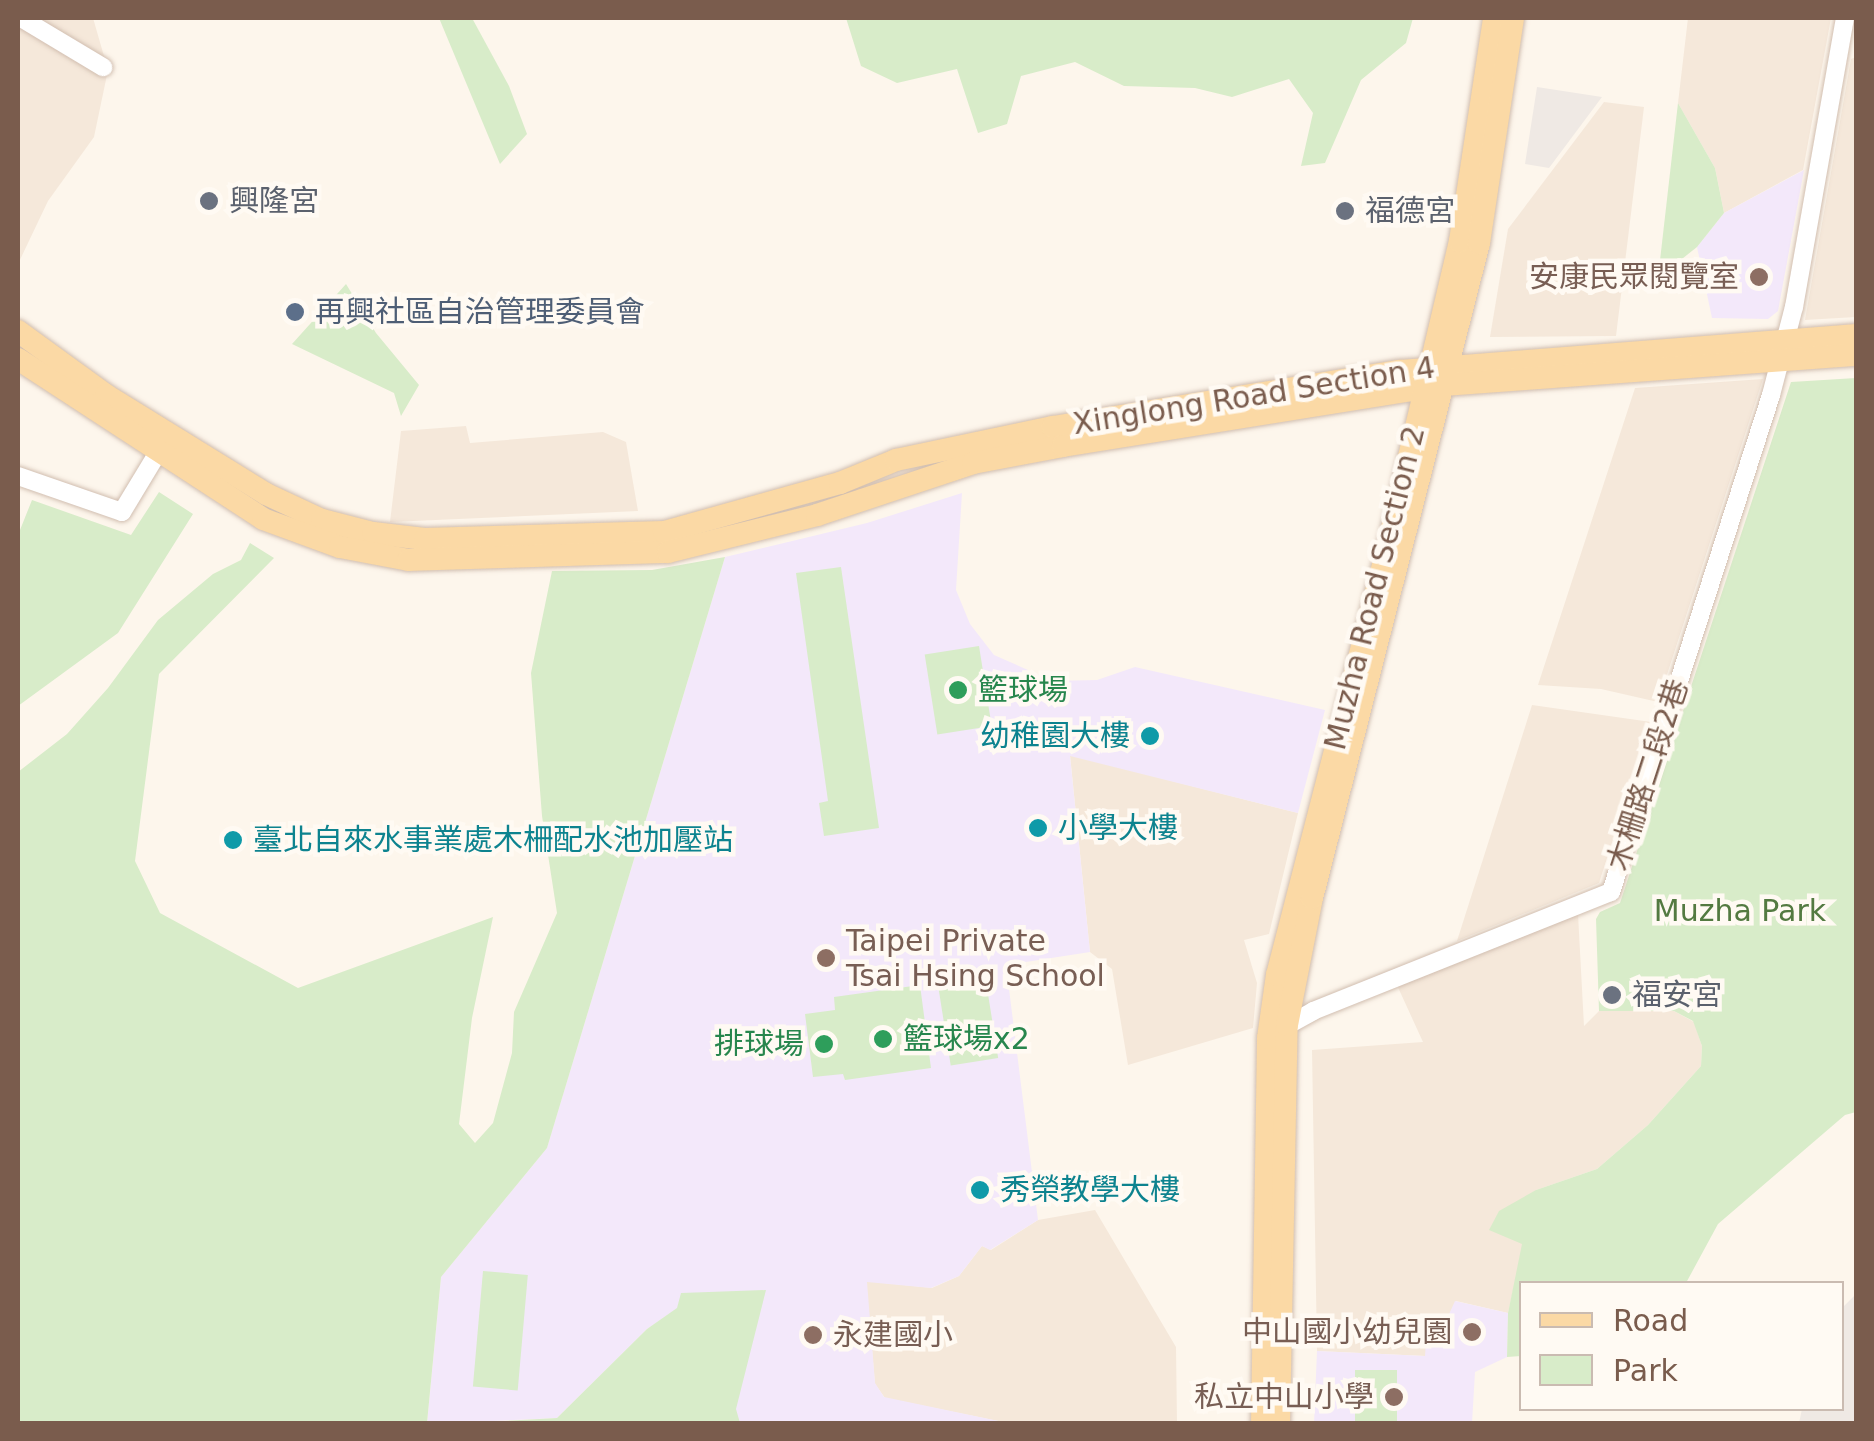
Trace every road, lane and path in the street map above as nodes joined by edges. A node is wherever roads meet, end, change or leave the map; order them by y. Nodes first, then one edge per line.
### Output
1 (21, 18) edge
2 (1494, 18) edge
3 (1512, 18) edge
4 (1845, 18) edge
5 (103, 68) dead end
6 (18, 330) edge
7 (1856, 336) edge
8 (1783, 350) junction
9 (1856, 354) edge
10 (18, 359) edge
11 (1436, 377) junction
12 (194, 451) junction
13 (157, 454) junction
14 (18, 476) edge
15 (666, 542) junction
16 (1278, 1032) junction
17 (1262, 1424) edge
18 (1279, 1424) edge

1 - 5 street
2 - 11 main road, Muzha Road Section 2
3 - 11 main road, Muzha Road Section 2
4 - 8 street, 木柵路二段2巷
6 - 12 main road
7 - 8 main road, Xinglong Road Section 4
8 - 9 main road, Xinglong Road Section 4
8 - 11 main road, Xinglong Road Section 4
8 - 16 street, 木柵路二段2巷
10 - 13 main road
11 - 15 main road, Xinglong Road Section 4
11 - 16 main road, Muzha Road Section 2
12 - 13 street
12 - 15 main road
13 - 14 street
13 - 15 main road
16 - 17 main road
16 - 18 main road

